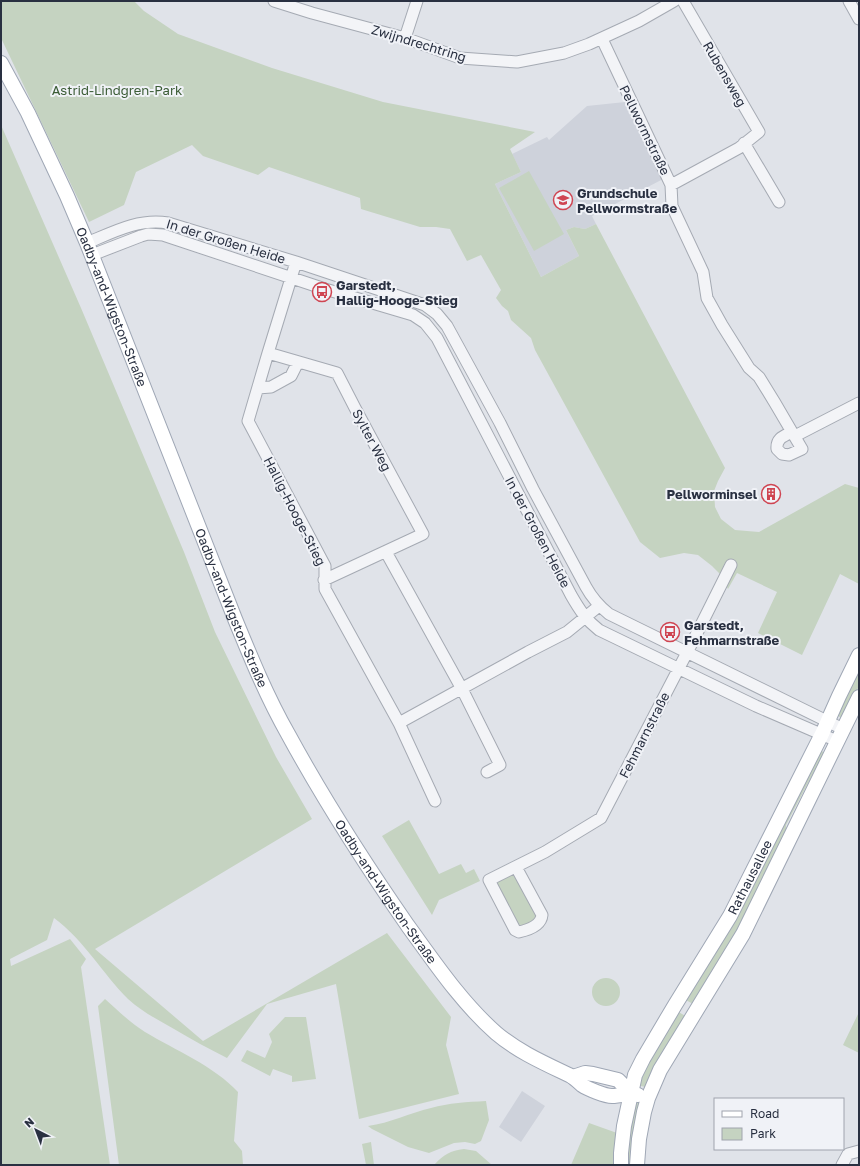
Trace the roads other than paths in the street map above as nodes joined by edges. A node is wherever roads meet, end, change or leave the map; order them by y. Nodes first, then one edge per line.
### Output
1 (274, 1) edge
2 (417, 1) edge
3 (674, 1) edge
4 (683, 1) edge
5 (849, 1) edge
6 (288, 3) edge
7 (859, 19) edge
8 (404, 38) junction
9 (602, 39) junction
10 (1, 63) edge
11 (744, 143) junction
12 (671, 185) junction
13 (779, 202) dead end
14 (89, 249) junction
15 (296, 262) junction
16 (291, 278) junction
17 (268, 353) junction
18 (298, 362) junction
19 (258, 388) junction
20 (859, 402) edge
21 (386, 552) junction
22 (731, 565) dead end
23 (324, 580) junction
24 (599, 606) junction
25 (586, 618) junction
26 (687, 652) junction
27 (859, 655) edge
28 (678, 668) junction
29 (462, 689) junction
30 (859, 696) edge
31 (399, 723) junction
32 (825, 728) junction
33 (840, 735) junction
34 (487, 772) dead end
35 (435, 800) dead end
36 (516, 867) junction
37 (631, 1093) junction
38 (648, 1098) junction
39 (859, 1151) edge
40 (621, 1165) edge
41 (637, 1165) edge
42 (842, 1165) edge

1 - 6 street, Zwijndrechtring
2 - 8 street
3 - 9 street, Zwijndrechtring
4 - 11 street, Rubensweg
5 - 7 street
6 - 8 street, Zwijndrechtring
8 - 9 street, Zwijndrechtring
9 - 12 street, Pellwormstraße
10 - 14 main road, Oadby-and-Wigston-Straße
11 - 12 street, Rubensweg
11 - 13 street
12 - 20 street, Pellwormstraße
14 - 15 street, In der Großen Heide
14 - 16 street, In der Großen Heide
14 - 37 main road, Oadby-and-Wigston-Straße
15 - 16 street, In der Großen Heide
15 - 24 street, In der Großen Heide
16 - 17 street, Hallig-Hooge-Stieg
16 - 25 street, In der Großen Heide
17 - 18 street, Sylter Weg
17 - 19 street, Hallig-Hooge-Stieg
18 - 19 street
18 - 21 street, Sylter Weg
19 - 23 street, Hallig-Hooge-Stieg
21 - 23 street, Sylter Weg
21 - 29 street
22 - 26 street, Fehmarnstraße
23 - 31 street, Hallig-Hooge-Stieg
24 - 25 street
24 - 26 street, In der Großen Heide
25 - 28 street, In der Großen Heide
25 - 29 street
26 - 28 street, Fehmarnstraße
26 - 32 street, In der Großen Heide
27 - 32 main road, Rathausallee
28 - 32 street, In der Großen Heide
28 - 36 street, Fehmarnstraße
29 - 31 street
29 - 34 street
30 - 33 main road, Rathausallee
31 - 35 street, Hallig-Hooge-Stieg
32 - 33 street, In der Großen Heide
32 - 37 main road, Rathausallee
33 - 38 main road, Rathausallee
36 - 36 street, Fehmarnstraße
37 - 38 main road, Oadby-and-Wigston-Straße
37 - 40 main road
38 - 41 main road
39 - 42 street

